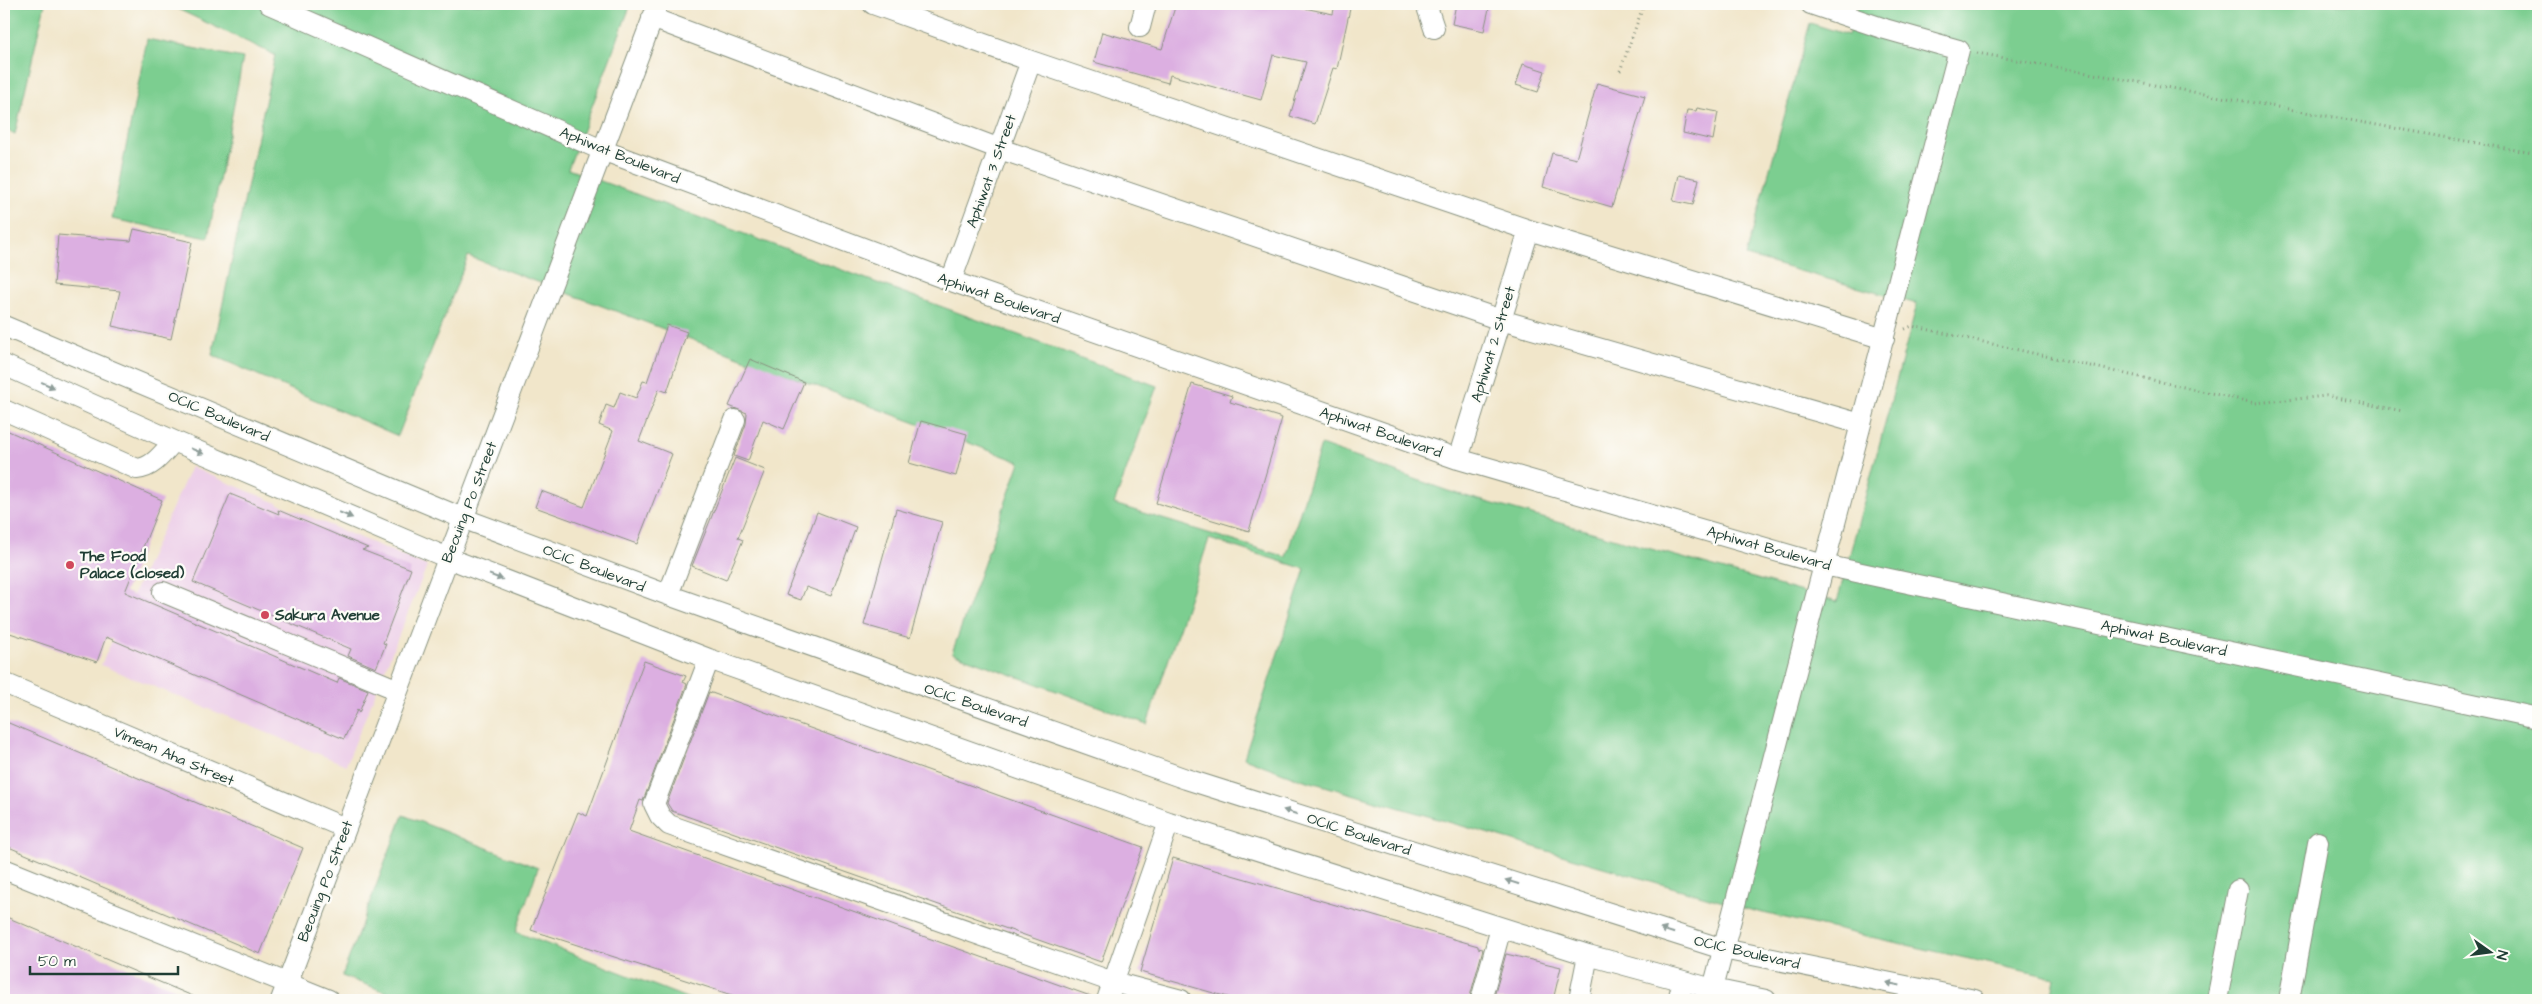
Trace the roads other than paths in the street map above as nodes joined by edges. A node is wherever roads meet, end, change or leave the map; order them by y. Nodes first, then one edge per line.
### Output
1 (269, 4) edge
2 (874, 4) edge
3 (1146, 4) edge
4 (1426, 4) edge
5 (1811, 4) edge
6 (655, 11) edge
7 (1140, 27) dead end
8 (1434, 28) dead end
9 (1031, 61) junction
10 (1000, 149) junction
11 (602, 150) junction
12 (1528, 230) junction
13 (952, 282) junction
14 (1501, 320) junction
15 (6, 332) edge
16 (1884, 339) junction
17 (4, 365) edge
18 (4, 410) edge
19 (735, 420) dead end
20 (1861, 424) junction
21 (174, 441) junction
22 (1458, 459) junction
23 (462, 518) junction
24 (448, 558) junction
25 (1824, 565) junction
26 (163, 592) dead end
27 (668, 596) junction
28 (709, 659) junction
29 (4, 683) edge
30 (398, 690) junction
31 (2538, 718) edge
32 (1169, 822) junction
33 (345, 828) junction
34 (2318, 842) dead end
35 (4, 869) edge
36 (2238, 890) dead end
37 (1501, 928) junction
38 (1723, 949) junction
39 (1588, 955) junction
40 (1110, 991) edge
41 (1680, 991) edge
42 (284, 992) edge
43 (1711, 995) edge
44 (329, 1000) edge
45 (1181, 1000) edge
46 (1481, 1000) edge
47 (1579, 1000) edge
48 (1766, 1000) edge
49 (1975, 1000) edge
50 (2216, 1000) edge
51 (2289, 1000) edge

1 - 11 street, Aphiwat Boulevard
2 - 9 street
3 - 7 street
4 - 8 street
5 - 16 street
6 - 10 street
6 - 11 street, Beouing Po Street
9 - 10 street, Aphiwat 3 Street
9 - 12 street
10 - 13 street, Aphiwat 3 Street
10 - 14 street
11 - 13 street, Aphiwat Boulevard
11 - 23 street, Beouing Po Street
12 - 14 street, Aphiwat 2 Street
12 - 16 street
13 - 22 street, Aphiwat Boulevard
14 - 20 street
14 - 22 street, Aphiwat 2 Street
15 - 23 street, OCIC Boulevard
16 - 20 street
17 -> 21 street
18 - 21 street
19 - 27 street
20 - 25 street
21 -> 24 street
22 - 25 street, Aphiwat Boulevard
23 - 24 street, Beouing Po Street
23 - 27 street, OCIC Boulevard
24 -> 28 street
24 - 30 street, Beouing Po Street
25 - 31 street, Aphiwat Boulevard
25 - 38 street
26 - 30 street
38 -> 27 street, OCIC Boulevard
28 - 32 street
28 - 40 street
29 - 33 street, Vimean Aha Street
30 - 33 street, Beouing Po Street
32 - 37 street
32 - 40 street
33 - 42 street, Beouing Po Street
34 - 51 street
35 - 42 street
36 - 50 street
37 - 39 street
37 - 46 street
38 - 43 street
49 -> 38 street, OCIC Boulevard
39 - 41 street
39 - 47 street
40 - 45 street
41 - 43 street
42 - 44 street
43 - 48 street

